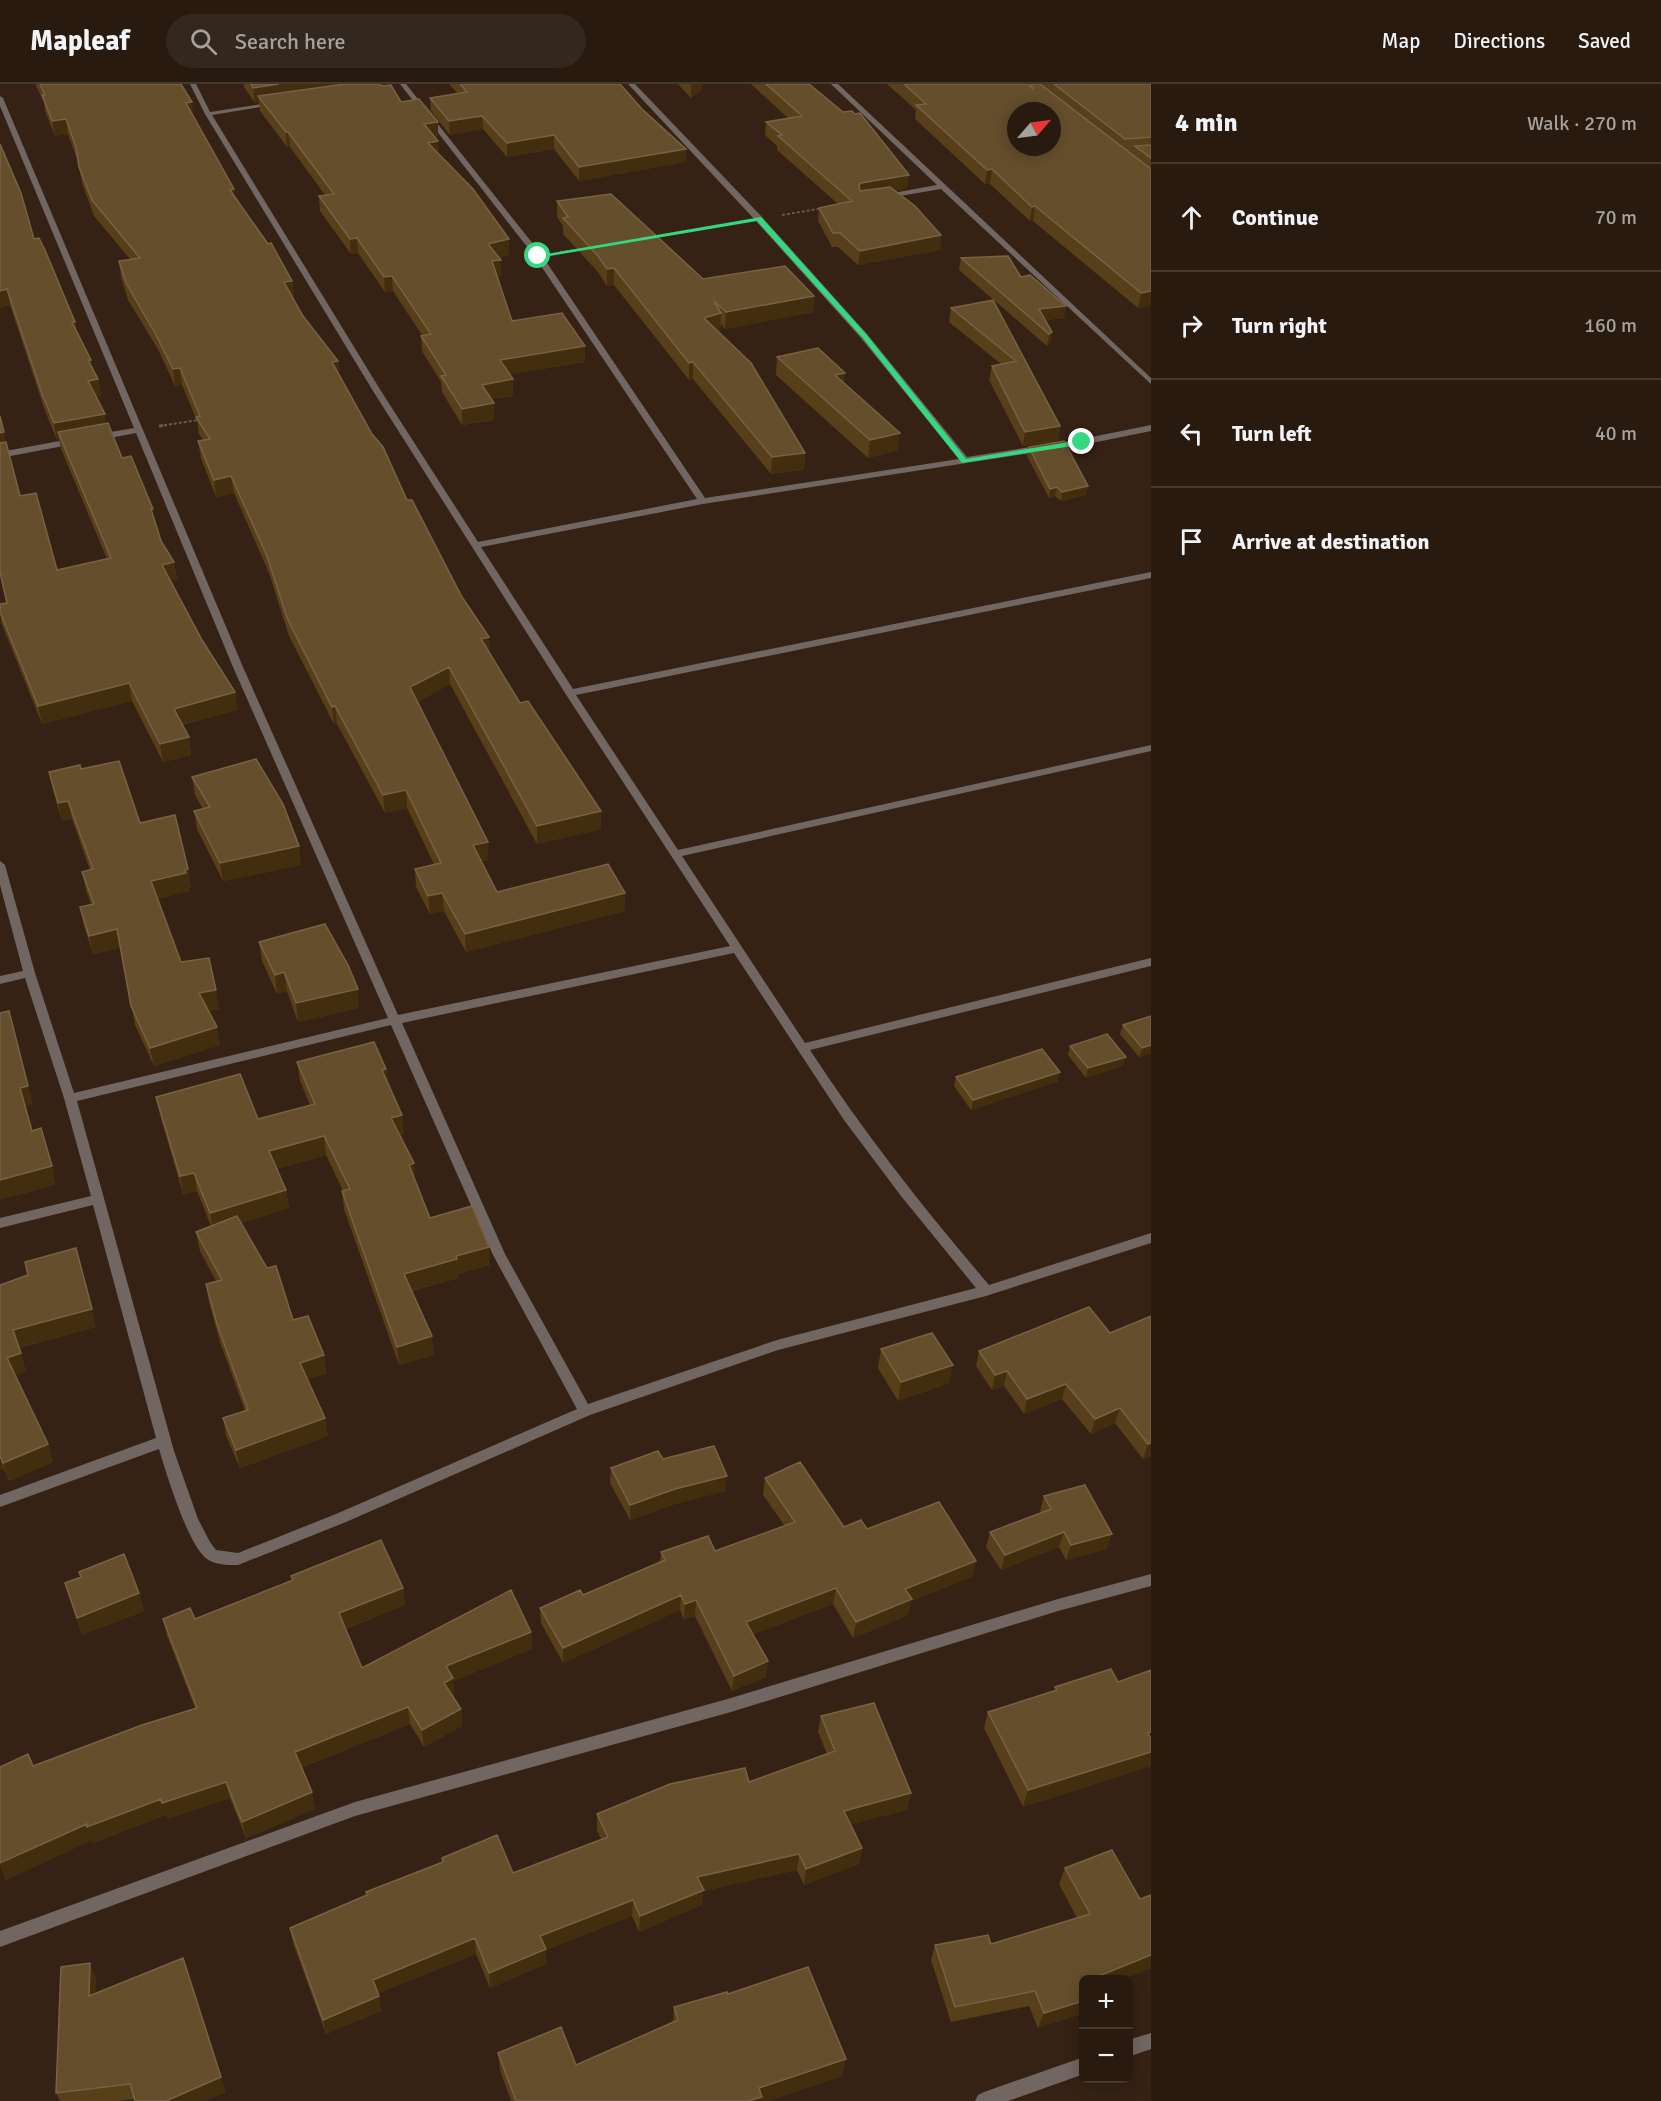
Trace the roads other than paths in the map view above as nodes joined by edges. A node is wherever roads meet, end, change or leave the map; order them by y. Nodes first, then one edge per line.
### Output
1 (193, 84) edge
2 (417, 84) edge
3 (631, 84) edge
4 (834, 84) edge
5 (403, 85) edge
6 (392, 87) edge
7 (0, 98) edge
8 (289, 102) edge
9 (208, 114) junction
10 (943, 186) junction
11 (874, 199) edge
12 (1151, 382) edge
13 (1151, 428) edge
14 (138, 430) junction
15 (0, 455) edge
16 (965, 461) junction
17 (703, 501) junction
18 (476, 545) junction
19 (1151, 575) edge
20 (570, 693) junction
21 (1151, 748) edge
22 (676, 854) junction
23 (0, 864) edge
24 (736, 949) junction
25 (1151, 962) edge
26 (29, 973) junction
27 (0, 980) edge
28 (395, 1020) junction
29 (803, 1048) junction
30 (70, 1098) junction
31 (97, 1199) junction
32 (0, 1223) edge
33 (1151, 1238) edge
34 (986, 1291) junction
35 (585, 1412) junction
36 (164, 1441) junction
37 (0, 1501) edge
38 (1151, 1580) edge
39 (0, 1939) edge
40 (1151, 2041) edge
41 (1133, 2047) edge
42 (1079, 2067) edge
43 (984, 2101) edge

1 - 9 street
2 - 5 street
3 - 16 street
4 - 10 street
5 - 6 street
5 - 17 street
7 - 14 street
8 - 9 street
9 - 18 street
10 - 11 street
10 - 12 street
13 - 16 street
14 - 15 street
14 - 28 street
16 - 17 street
17 - 18 street
18 - 20 street
19 - 20 street
20 - 22 street
21 - 22 street
22 - 24 street
23 - 26 street
24 - 28 street
24 - 29 street
25 - 29 street
26 - 27 street
26 - 30 street
28 - 30 street
28 - 35 street
29 - 34 street
30 - 31 street
31 - 32 street
31 - 36 street
33 - 34 street
34 - 35 street
35 - 36 street
36 - 37 street
38 - 39 street
40 - 41 street
42 - 43 street

